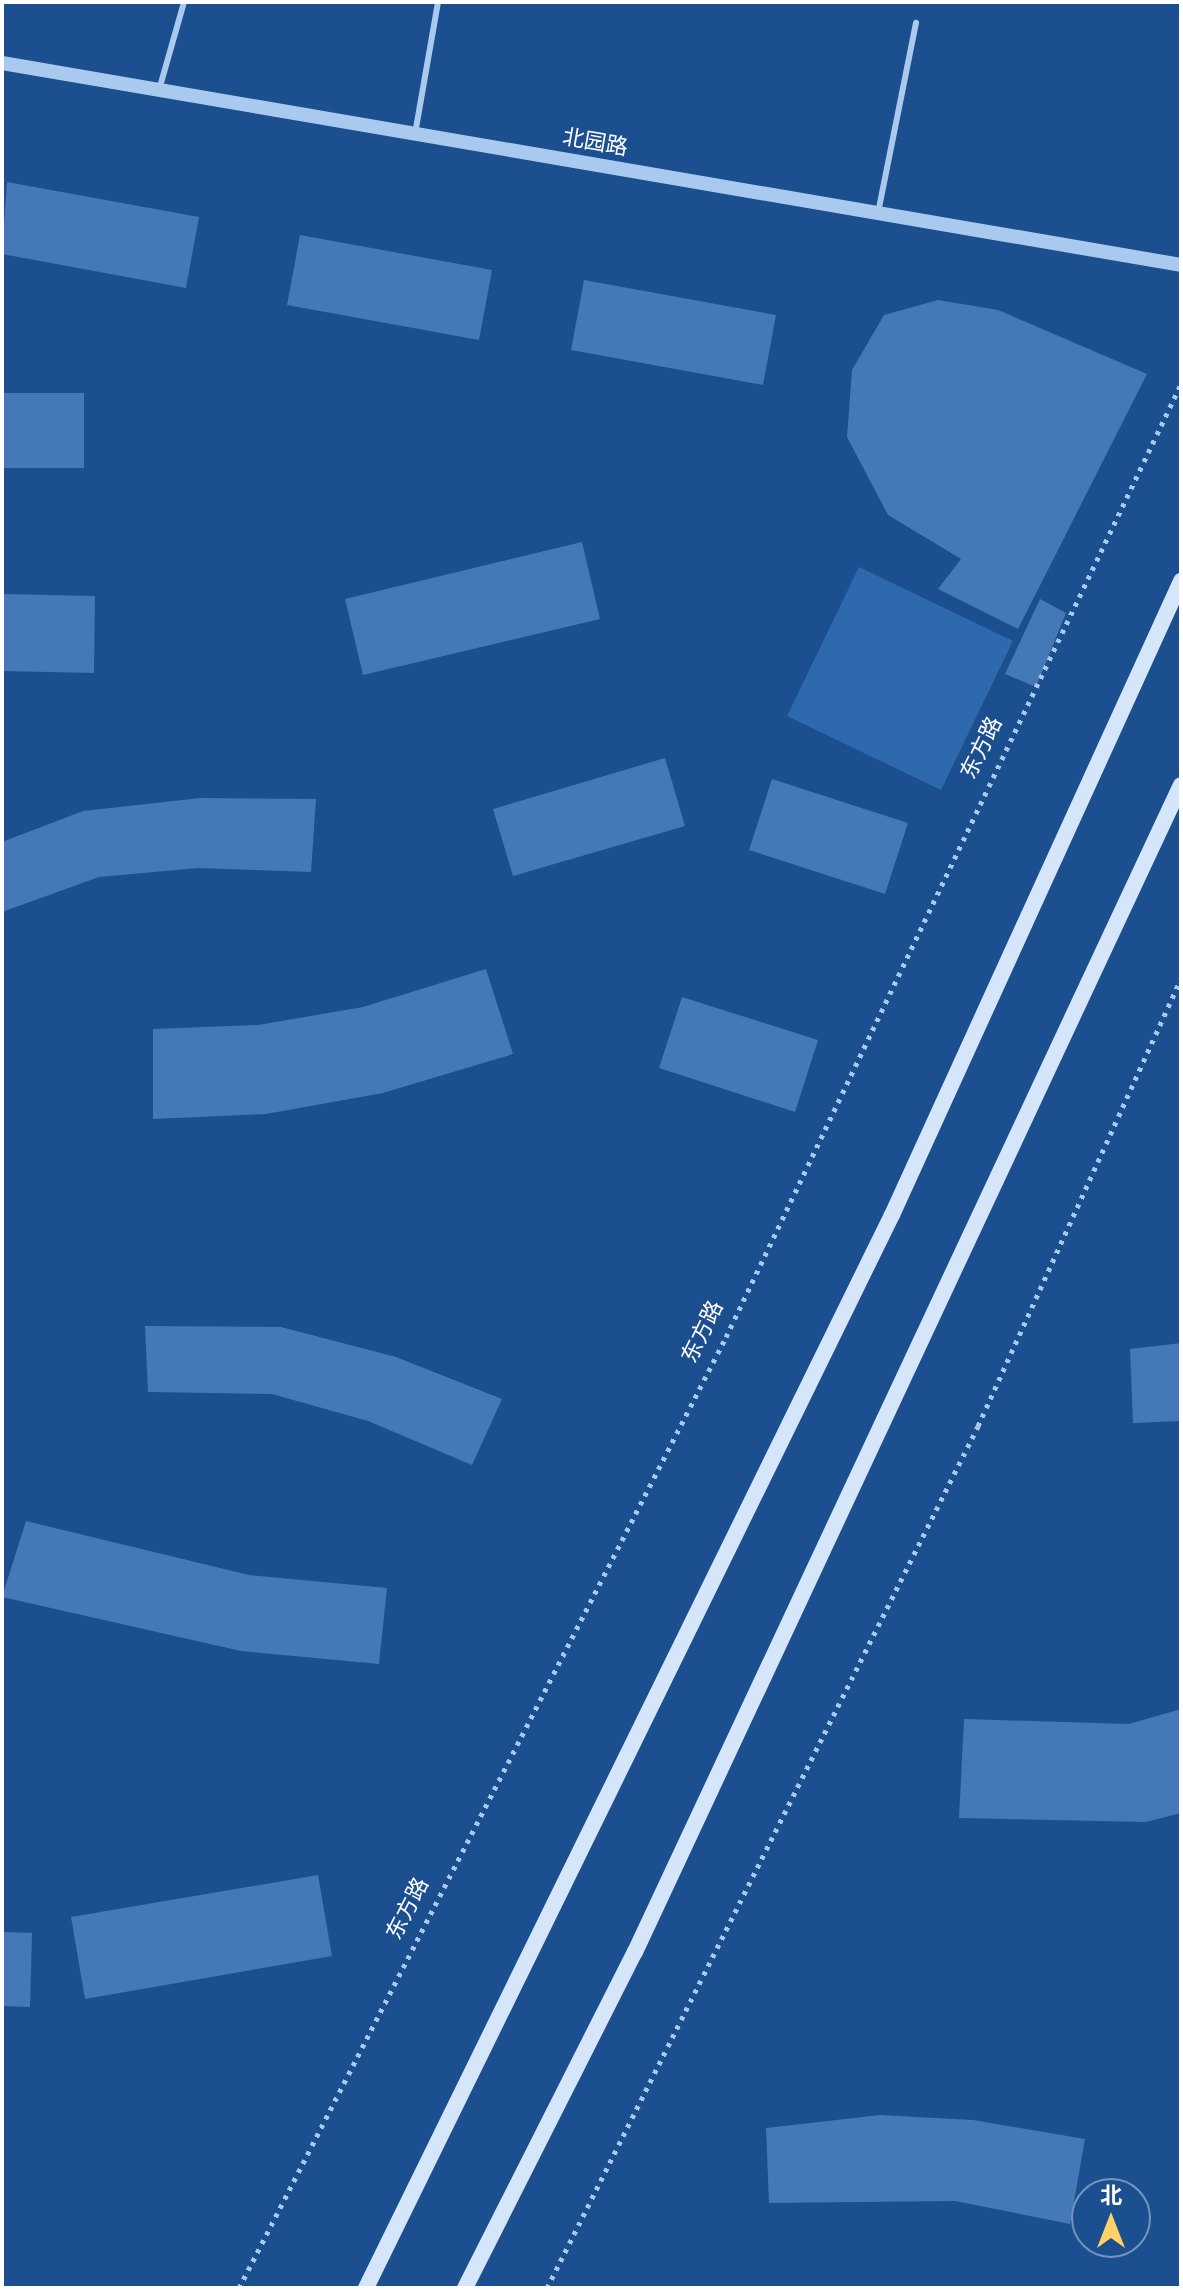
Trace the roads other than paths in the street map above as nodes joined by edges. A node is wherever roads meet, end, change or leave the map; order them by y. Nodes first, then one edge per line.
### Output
1 (184, 2) edge
2 (438, 2) edge
3 (916, 23) dead end
4 (2, 63) edge
5 (159, 90) junction
6 (415, 134) junction
7 (878, 213) junction
8 (1181, 265) edge
9 (1181, 581) edge
10 (1181, 785) edge
11 (366, 2288) edge
12 (465, 2288) edge

1 - 5 lane
2 - 6 lane
3 - 7 lane
4 - 5 street, 北园路
5 - 6 street, 北园路
6 - 7 street, 北园路
7 - 8 street, 北园路
9 - 11 main road
10 - 12 main road

